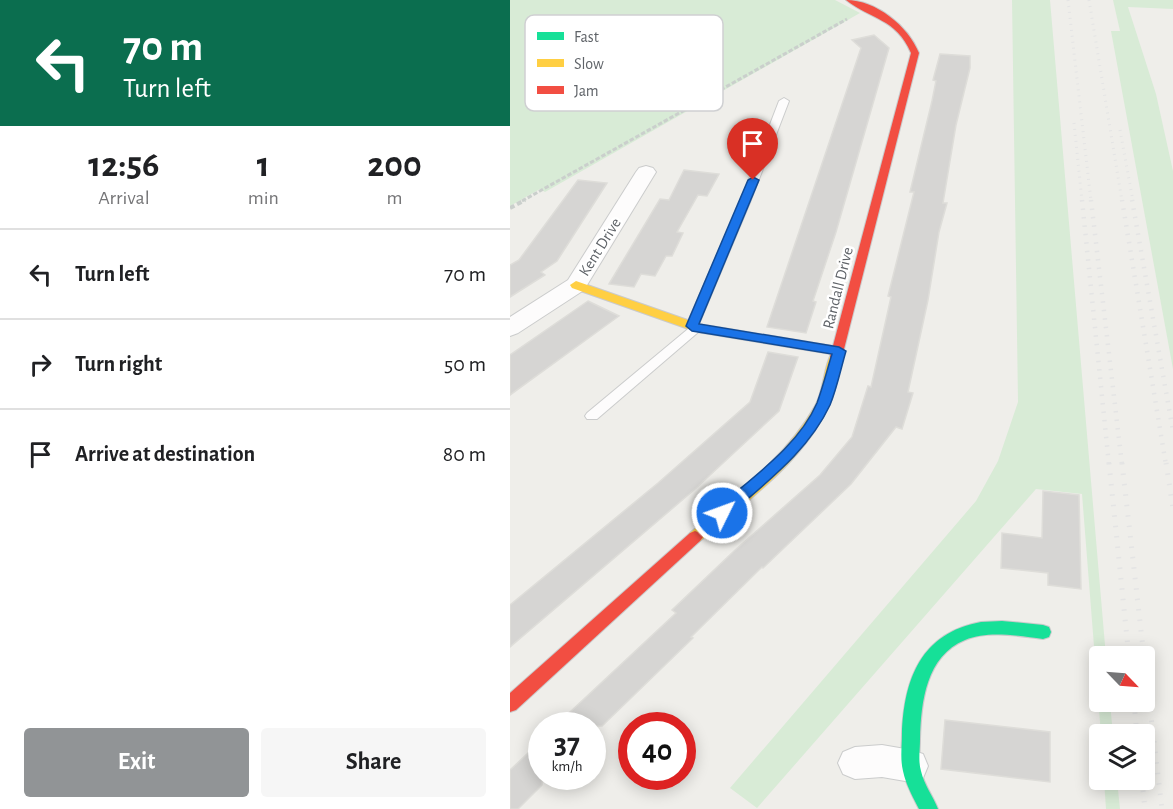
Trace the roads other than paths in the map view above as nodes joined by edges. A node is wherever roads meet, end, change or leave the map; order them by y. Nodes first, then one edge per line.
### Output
1 (850, 0) edge
2 (784, 101) dead end
3 (646, 172) dead end
4 (576, 285) junction
5 (694, 327) junction
6 (510, 328) edge
7 (839, 351) junction
8 (592, 416) dead end
9 (1043, 632) dead end
10 (510, 704) edge
11 (855, 763) dead end
12 (911, 766) junction
13 (929, 809) edge

1 - 7 street, Randall Drive
2 - 5 lane
3 - 4 street, Kent Drive
4 - 5 street
4 - 6 street, Kent Drive
5 - 7 street
5 - 8 lane
7 - 10 street, Randall Drive
9 - 12 street
11 - 12 street
12 - 13 street

